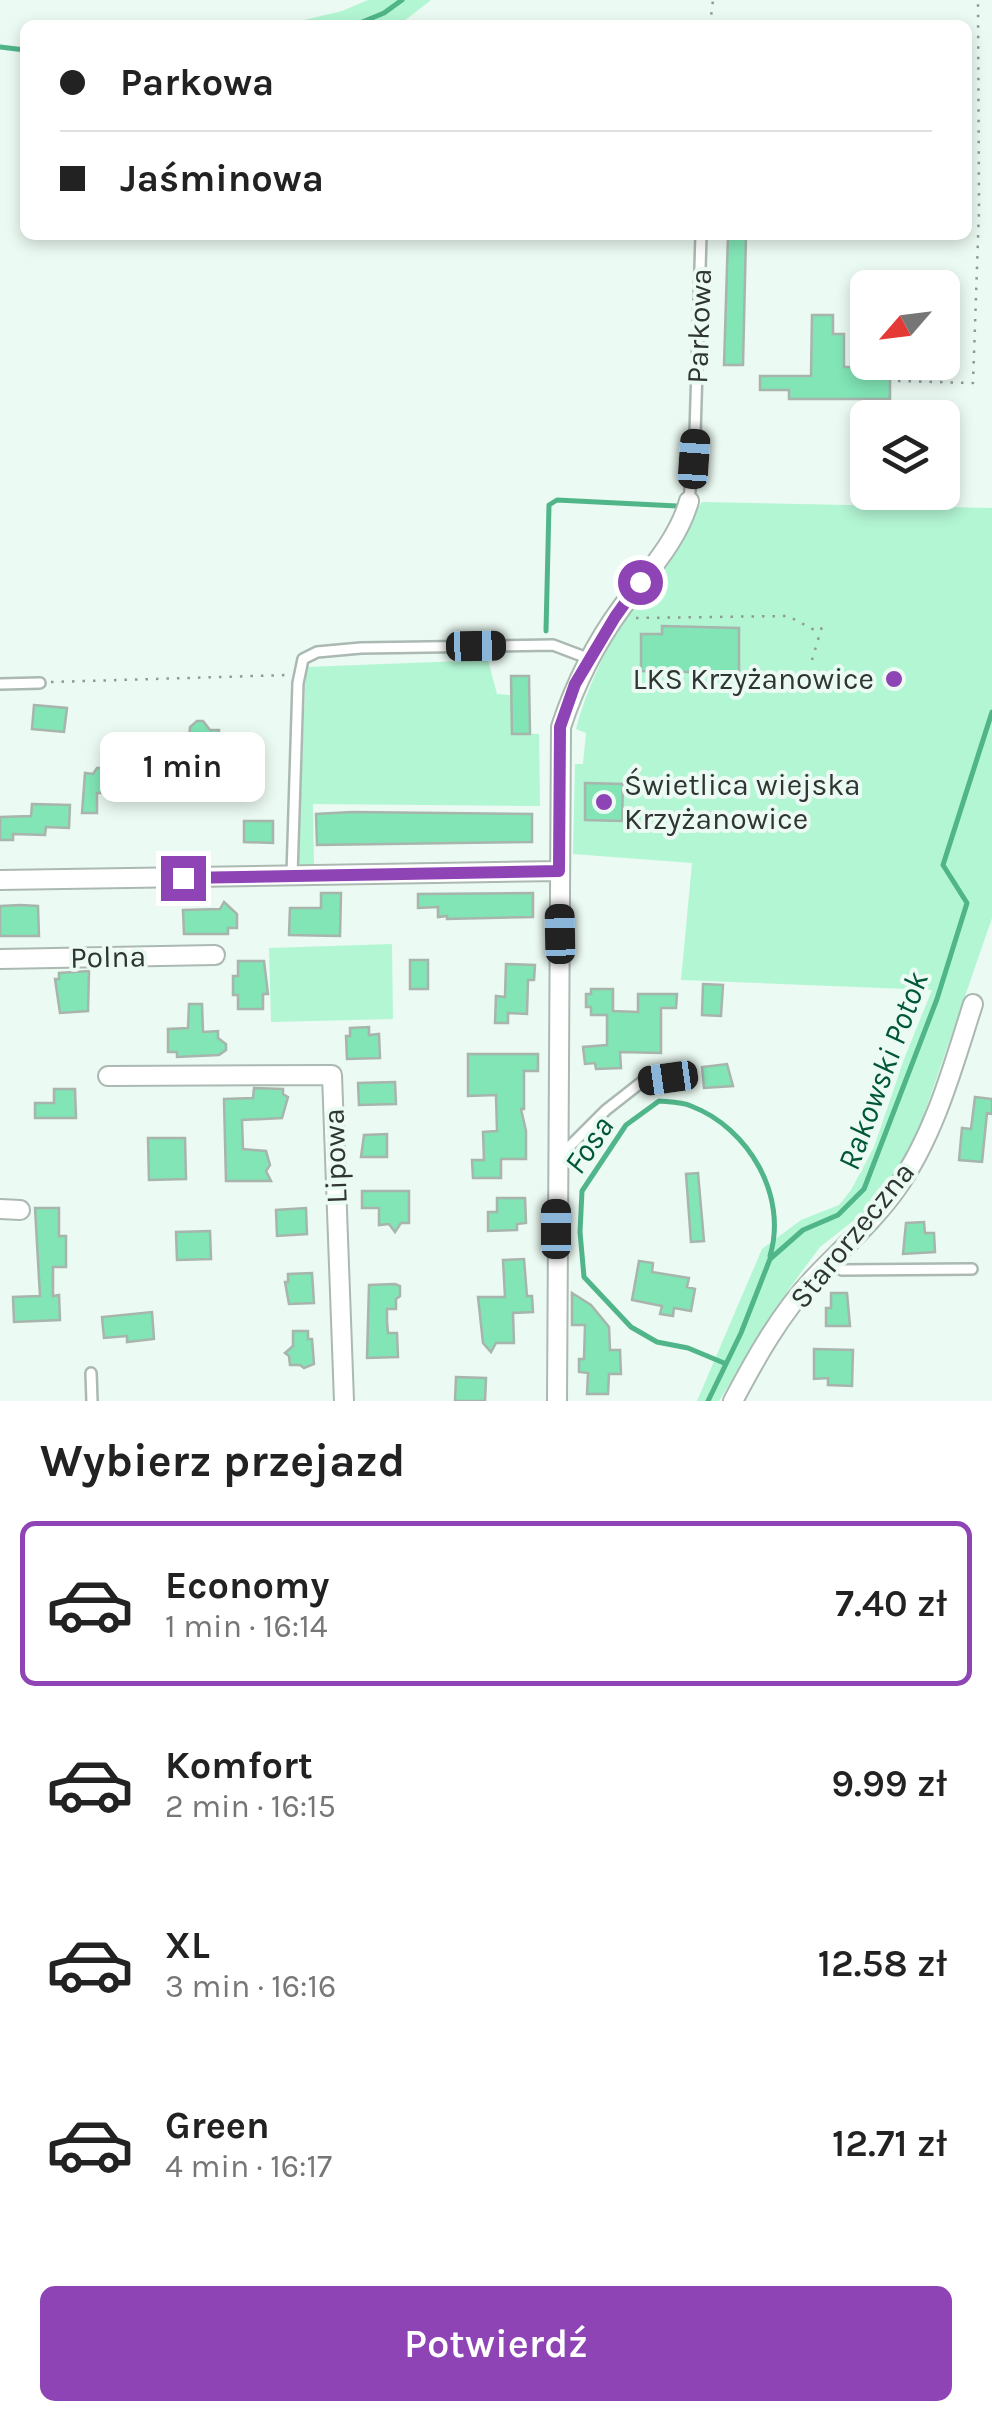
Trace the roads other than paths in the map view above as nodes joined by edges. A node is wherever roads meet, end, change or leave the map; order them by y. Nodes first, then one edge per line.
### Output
1 (702, 240) edge
2 (689, 500) joint
3 (590, 659) junction
4 (40, 683) road end
5 (0, 684) edge
6 (559, 871) junction
7 (292, 876) junction
8 (0, 880) edge
9 (216, 954) dead end
10 (0, 959) edge
11 (973, 1004) dead end
12 (108, 1076) dead end
13 (668, 1078) dead end
14 (556, 1161) junction
15 (0, 1209) edge
16 (20, 1210) dead end
17 (830, 1262) junction
18 (972, 1269) dead end
19 (91, 1373) dead end
20 (92, 1401) edge
21 (344, 1401) edge
22 (557, 1401) edge
23 (733, 1401) edge

1 - 2 lane, Parkowa
2 - 3 street, Parkowa
3 - 6 street, Parkowa
3 - 7 lane
4 - 5 lane
6 - 7 street
6 - 14 street, Parkowa
7 - 8 street
9 - 10 street, Polna
11 - 17 street, Starorzeczna
12 - 21 street, Lipowa
13 - 14 lane
14 - 22 street, Parkowa
15 - 16 street
17 - 18 lane
17 - 23 street, Starorzeczna
19 - 20 lane

